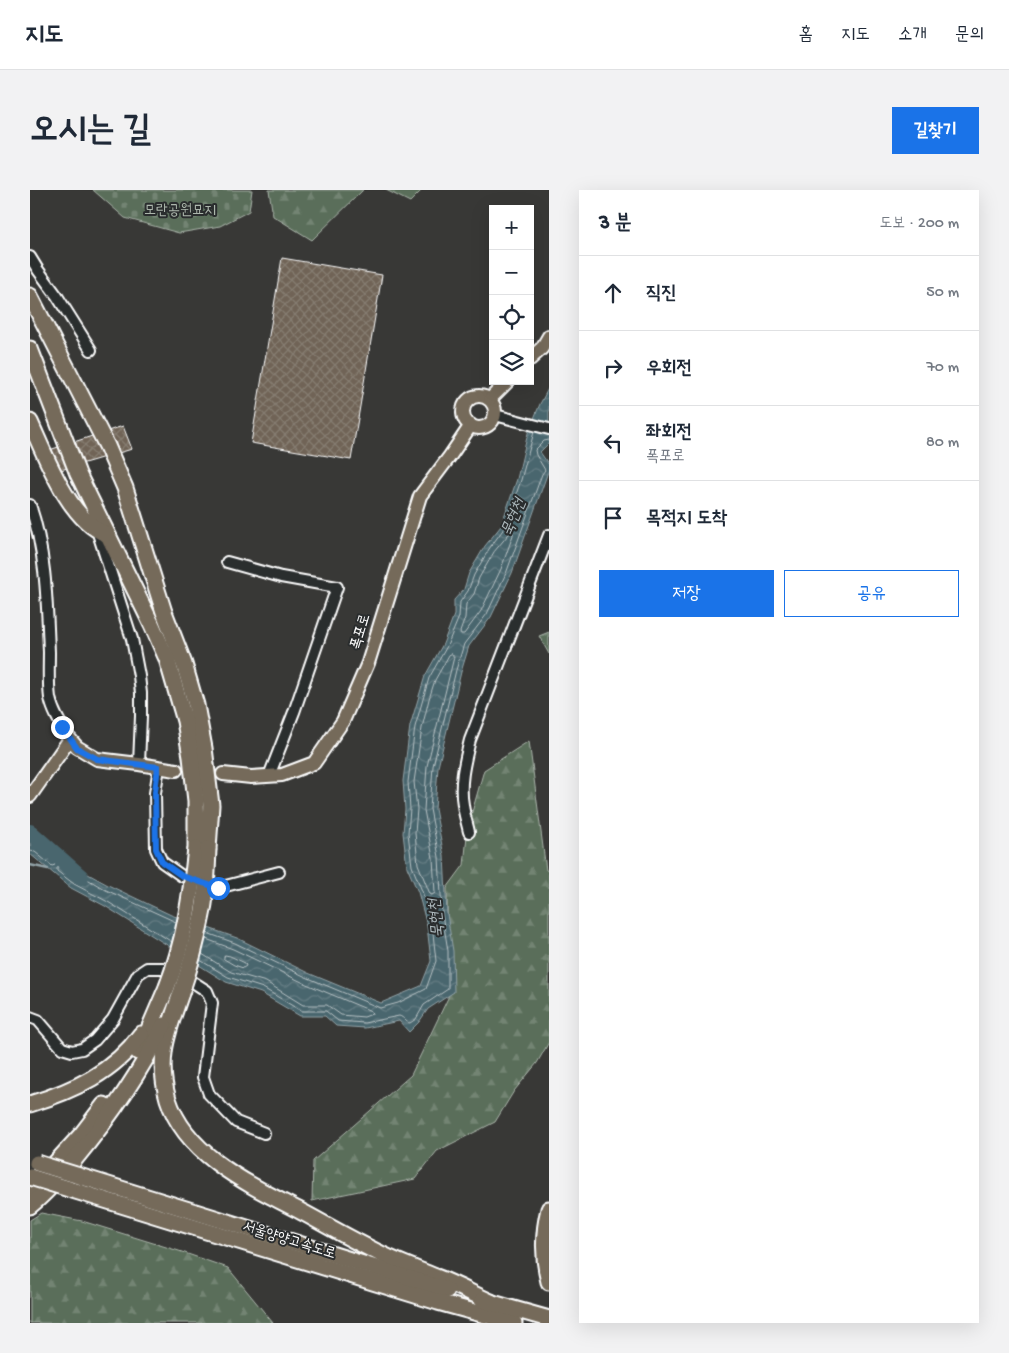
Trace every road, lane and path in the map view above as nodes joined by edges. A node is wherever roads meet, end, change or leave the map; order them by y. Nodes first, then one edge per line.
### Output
1 (30, 256) edge
2 (30, 296) edge
3 (549, 336) edge
4 (30, 349) edge
5 (90, 350) dead end
6 (534, 355) edge
7 (504, 385) edge
8 (490, 399) junction
9 (495, 416) junction
10 (30, 422) edge
11 (471, 425) junction
12 (549, 429) edge
13 (30, 505) edge
14 (101, 532) junction
15 (549, 535) edge
16 (227, 562) dead end
17 (70, 739) junction
18 (138, 764) junction
19 (158, 767) junction
20 (176, 770) dead end
21 (223, 774) dead end
22 (269, 776) junction
23 (33, 792) edge
24 (469, 832) dead end
25 (202, 849) junction
26 (280, 872) dead end
27 (174, 990) junction
28 (156, 1013) junction
29 (30, 1017) edge
30 (30, 1104) edge
31 (264, 1133) dead end
32 (34, 1162) edge
33 (30, 1177) edge
34 (30, 1191) edge
35 (30, 1206) edge
36 (549, 1209) edge
37 (549, 1282) edge
38 (491, 1302) junction
39 (450, 1305) junction
40 (549, 1318) edge
41 (493, 1323) edge
42 (514, 1323) edge

1 - 5 street
2 - 25 highway
3 - 6 main road
4 - 14 highway
7 - 8 main road
8 - 9 main road
8 - 11 main road
9 - 11 main road
9 - 12 street
10 - 14 highway
11 - 22 main road, 폭포로
13 - 17 street
14 - 18 street
14 - 25 highway
15 - 24 street
16 - 22 street
17 - 18 main road
17 - 23 main road
18 - 19 main road
19 - 20 main road
19 - 26 street
21 - 22 main road, 폭포로
25 - 27 highway, bridge
27 - 28 highway
27 - 35 highway
27 - 38 highway
28 - 30 highway
28 - 34 highway
29 - 31 street
32 - 38 highway, 서울양양고속도로, bridge
33 - 39 highway, 서울양양고속도로, bridge
36 - 37 highway
38 - 40 highway, 서울양양고속도로
39 - 41 highway
39 - 42 highway, 서울양양고속도로

